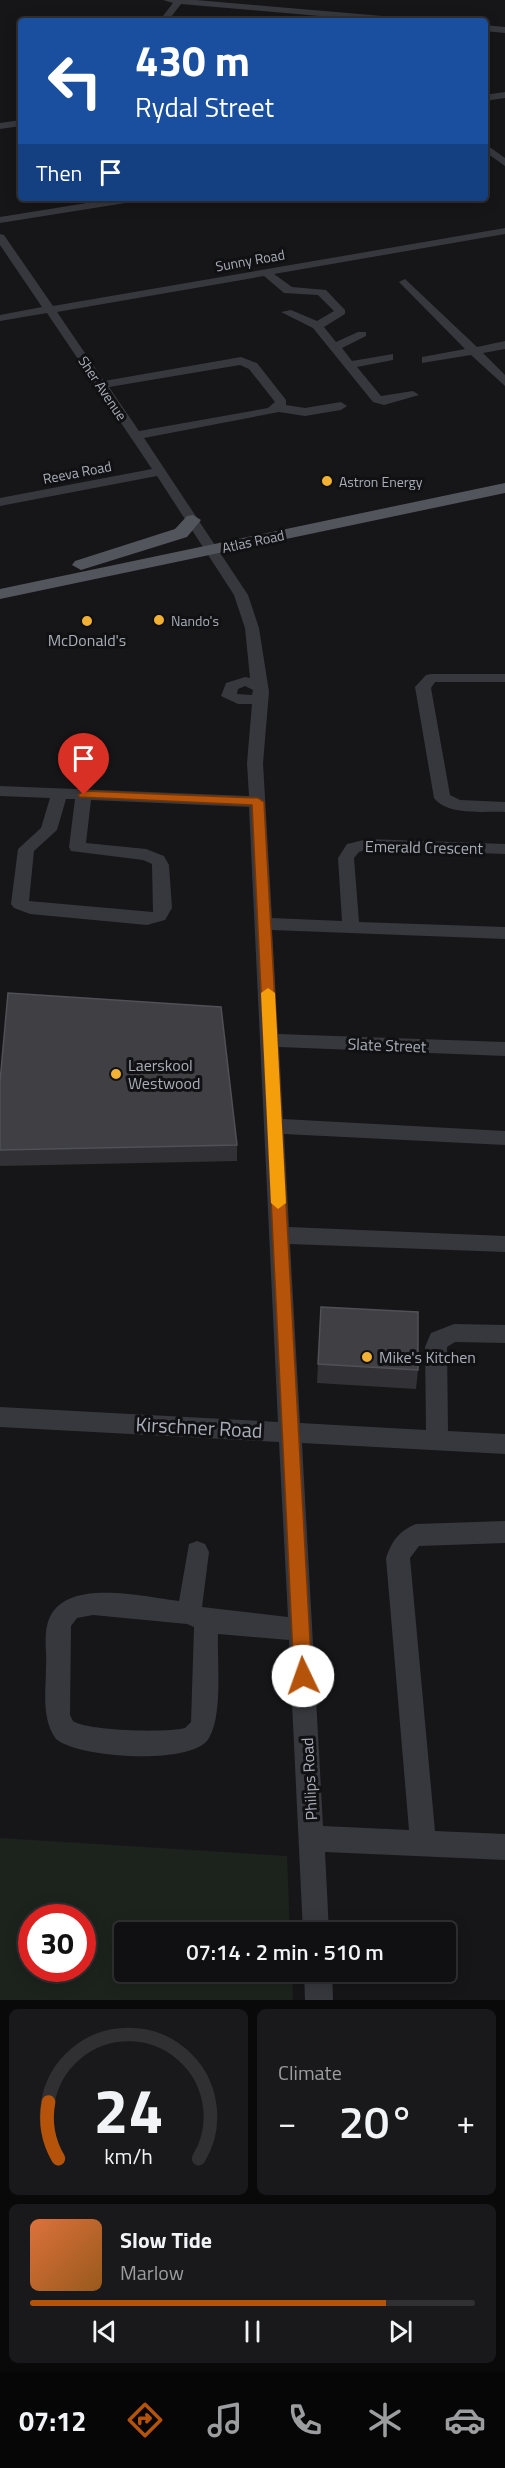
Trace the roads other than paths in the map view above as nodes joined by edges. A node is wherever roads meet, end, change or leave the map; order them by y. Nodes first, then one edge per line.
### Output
1 (167, 0) edge
2 (179, 1) edge
3 (199, 2) edge
4 (165, 18) edge
5 (344, 18) edge
6 (488, 28) edge
7 (505, 30) edge
8 (505, 95) edge
9 (488, 97) edge
10 (18, 123) edge
11 (0, 126) edge
12 (488, 149) edge
13 (505, 164) edge
14 (119, 201) edge
15 (0, 220) edge
16 (503, 235) edge
17 (0, 237) edge
18 (272, 272) junction
19 (405, 282) dead end
20 (50, 309) junction
21 (287, 312) dead end
22 (0, 318) edge
23 (317, 326) junction
24 (362, 334) dead end
25 (505, 345) edge
26 (333, 348) junction
27 (474, 351) junction
28 (388, 357) dead end
29 (426, 360) dead end
30 (347, 365) junction
31 (505, 382) edge
32 (101, 385) junction
33 (413, 395) dead end
34 (341, 406) dead end
35 (279, 408) junction
36 (135, 436) junction
37 (160, 471) junction
38 (505, 477) edge
39 (505, 488) edge
40 (0, 502) edge
41 (193, 520) junction
42 (304, 531) junction
43 (209, 545) junction
44 (223, 566) junction
45 (74, 568) junction
46 (0, 582) edge
47 (0, 594) edge
48 (251, 629) junction
49 (505, 678) edge
50 (236, 682) junction
51 (260, 691) junction
52 (236, 700) junction
53 (255, 763) junction
54 (0, 791) edge
55 (59, 794) junction
56 (84, 795) junction
57 (258, 802) junction
58 (505, 807) edge
59 (505, 849) edge
60 (264, 924) junction
61 (351, 926) junction
62 (505, 933) edge
63 (270, 1040) junction
64 (505, 1049) edge
65 (275, 1126) junction
66 (505, 1138) edge
67 (280, 1235) junction
68 (505, 1244) edge
69 (505, 1334) edge
70 (0, 1417) edge
71 (291, 1432) junction
72 (437, 1440) junction
73 (505, 1444) edge
74 (505, 1532) edge
75 (197, 1552) dead end
76 (198, 1617) junction
77 (300, 1630) junction
78 (313, 1838) junction
79 (423, 1842) junction
80 (505, 1847) edge
81 (316, 1922) edge
82 (318, 1982) edge
83 (319, 2000) edge

1 - 2 street
2 - 3 street
2 - 4 street
3 - 5 street
6 - 7 street
8 - 9 street
10 - 11 street
12 - 13 street
14 - 15 street
16 - 18 street, Sunny Road
17 - 20 street, Sher Avenue
18 - 20 street, Sunny Road
18 - 23 street
19 - 27 street
20 - 22 street, Sunny Road
20 - 32 street, Sher Avenue
21 - 23 street
23 - 26 street
24 - 26 street
25 - 27 street
26 - 30 street
27 - 29 street
27 - 31 street
28 - 30 street
30 - 33 street
32 - 35 street
32 - 36 street, Sher Avenue
34 - 35 street
35 - 36 street
36 - 37 street, Sher Avenue
37 - 40 street, Reeva Road
37 - 41 street, Sher Avenue
38 - 43 main road, Atlas Road
39 - 42 main road, Atlas Road
41 - 43 street, Sher Avenue
41 - 45 main road
42 - 43 main road, Atlas Road
42 - 44 main road
43 - 44 street, Philips Road
43 - 45 main road, Atlas Road
43 - 47 main road, Atlas Road
44 - 48 street, Philips Road
45 - 46 main road, Atlas Road
48 - 50 street, Philips Road
48 - 51 street, Philips Road
49 - 58 street
50 - 51 street
50 - 52 street, Philips Road
51 - 52 street
51 - 53 street, Philips Road
52 - 53 street, Philips Road
53 - 57 street, Philips Road
54 - 55 street
55 - 56 street
55 - 56 street
56 - 57 street
57 - 60 street, Philips Road
59 - 61 street, Emerald Crescent
60 - 61 street
60 - 63 street, Philips Road
61 - 62 street
63 - 64 street, Slate Street
63 - 65 street, Philips Road
65 - 66 street
65 - 67 street, Philips Road
67 - 68 street
67 - 71 street, Philips Road
69 - 72 street
70 - 71 street, Kirschner Road
71 - 72 street, Kirschner Road
71 - 77 street, Philips Road
72 - 73 street, Kirschner Road
74 - 79 street
75 - 76 street
76 - 76 street
76 - 77 street
77 - 78 street, Philips Road
78 - 79 street
78 - 81 street, Philips Road
79 - 80 street
82 - 83 street

